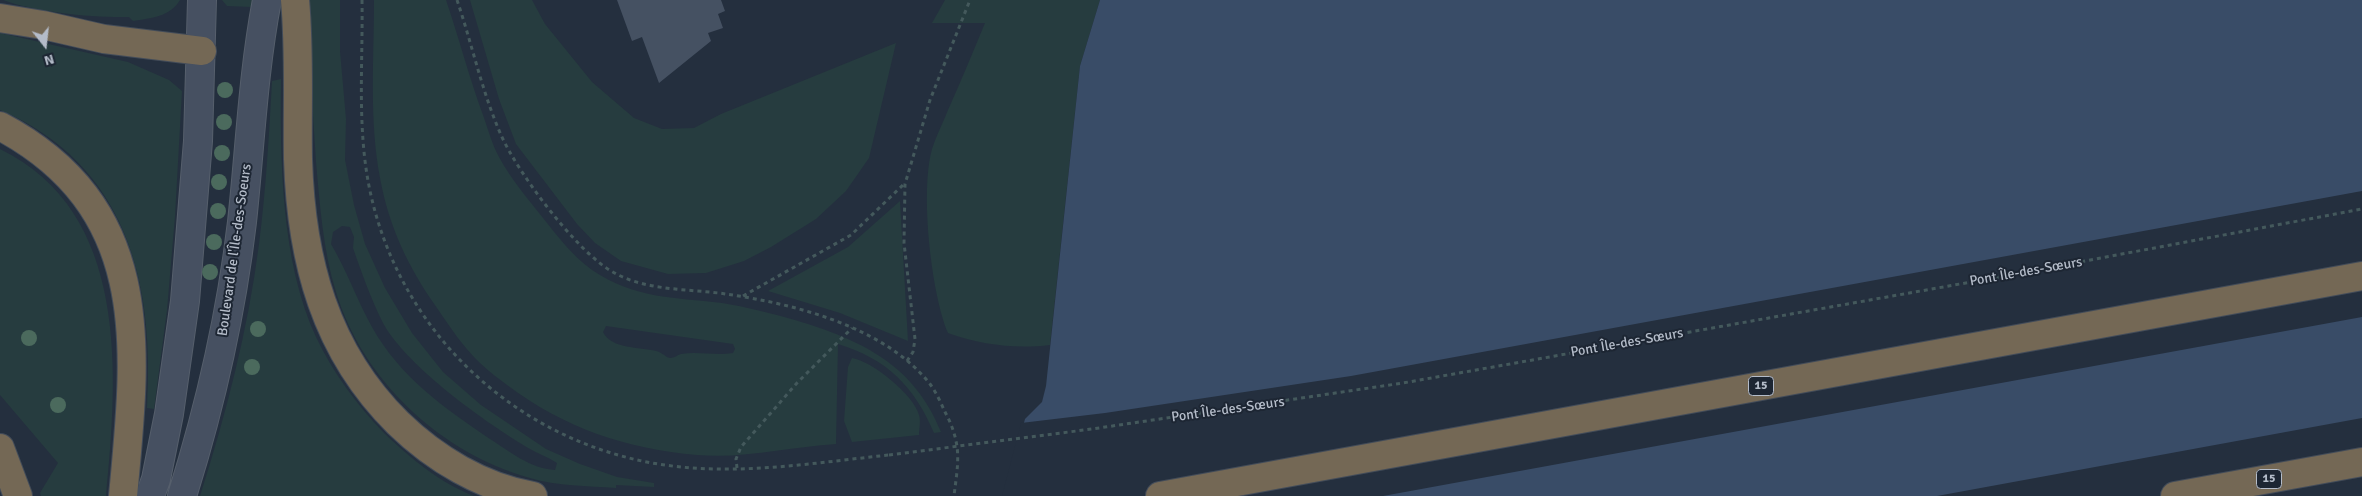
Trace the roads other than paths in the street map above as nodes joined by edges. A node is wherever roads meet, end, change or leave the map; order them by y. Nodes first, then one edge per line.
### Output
1 (202, 0) edge
2 (267, 0) edge
3 (295, 0) edge
4 (0, 18) edge
5 (202, 51) junction
6 (0, 126) edge
7 (2362, 276) edge
8 (0, 448) edge
9 (2362, 462) edge
10 (18, 496) edge
11 (123, 496) edge
12 (150, 496) edge
13 (182, 496) edge
14 (533, 496) edge
15 (1160, 496) edge
16 (2175, 496) edge

1 - 5 street
2 - 13 street, Boulevard de l'Île-des-Soeurs
3 - 14 highway
4 - 5 highway
5 - 12 street
6 - 11 highway
7 - 15 highway, 15
8 - 10 highway
9 - 16 highway, 15

